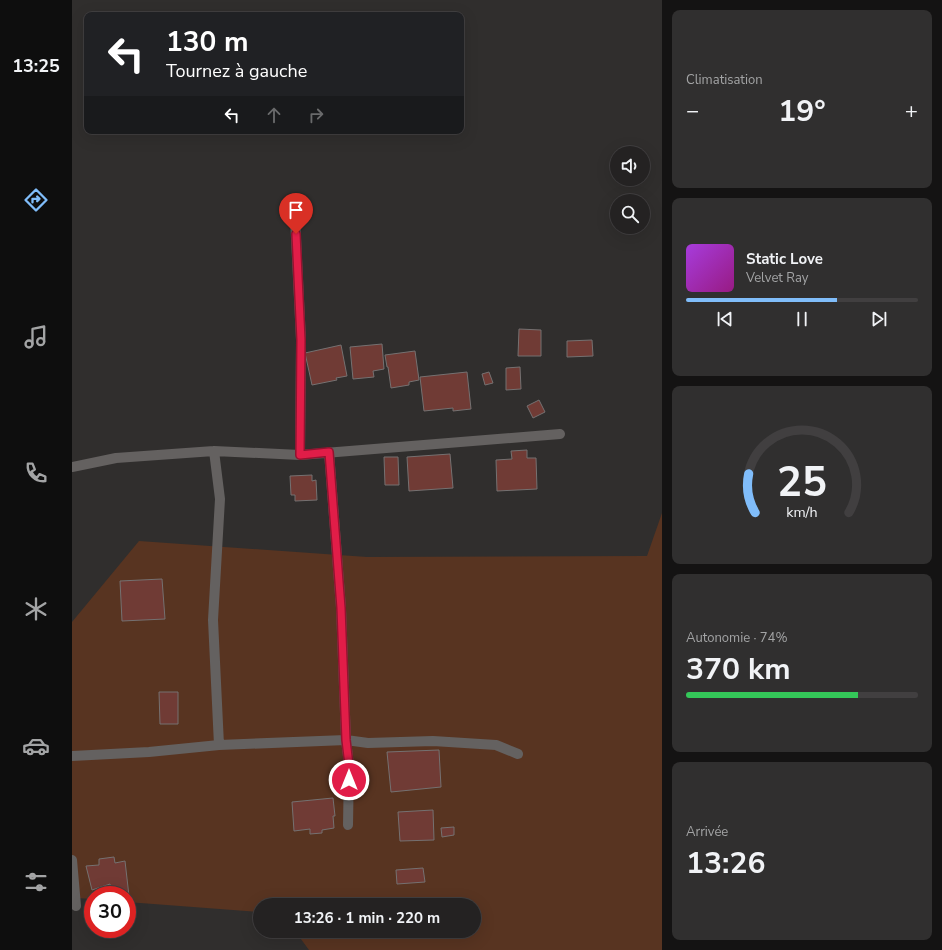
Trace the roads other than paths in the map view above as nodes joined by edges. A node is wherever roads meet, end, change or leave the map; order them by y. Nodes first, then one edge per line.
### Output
1 (295, 218) dead end
2 (560, 434) dead end
3 (214, 451) junction
4 (329, 452) junction
5 (300, 455) junction
6 (72, 467) edge
7 (346, 740) junction
8 (219, 745) junction
9 (518, 754) dead end
10 (72, 756) edge
11 (348, 826) dead end
12 (72, 860) edge
13 (76, 906) dead end

1 - 5 street
2 - 4 street
3 - 5 street
3 - 6 street
3 - 8 street
4 - 5 street
4 - 7 street
7 - 8 street
7 - 9 street
7 - 11 street
8 - 10 street
12 - 13 street

